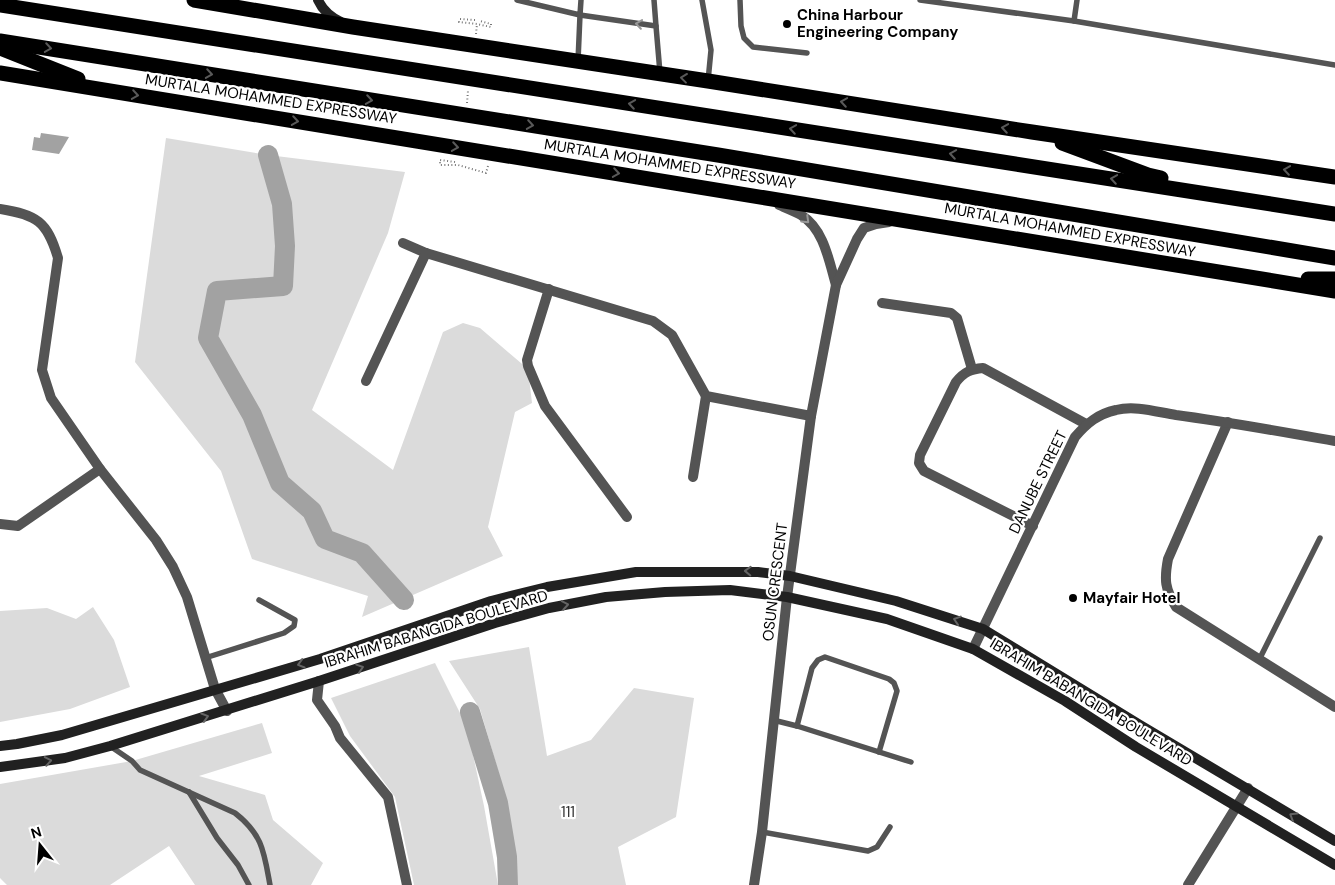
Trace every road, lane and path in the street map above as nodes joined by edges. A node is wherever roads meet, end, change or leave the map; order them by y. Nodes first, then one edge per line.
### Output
1 (194, 0) edge
2 (318, 0) edge
3 (517, 0) edge
4 (581, 0) edge
5 (654, 0) edge
6 (702, 0) edge
7 (740, 0) edge
8 (920, 0) edge
9 (1077, 0) edge
10 (0, 5) edge
11 (580, 15) junction
12 (475, 20) dead end
13 (480, 21) dead end
14 (1074, 21) junction
15 (477, 24) junction
16 (656, 26) junction
17 (353, 28) junction
18 (476, 33) dead end
19 (0, 41) edge
20 (0, 48) edge
21 (806, 53) dead end
22 (578, 62) junction
23 (1335, 65) edge
24 (0, 73) edge
25 (660, 75) junction
26 (708, 81) junction
27 (106, 90) junction
28 (468, 90) dead end
29 (466, 109) dead end
30 (1032, 132) junction
31 (455, 162) dead end
32 (486, 173) dead end
33 (1335, 177) edge
34 (764, 198) junction
35 (1282, 205) junction
36 (0, 209) edge
37 (1335, 214) edge
38 (910, 221) junction
39 (403, 243) dead end
40 (426, 253) junction
41 (1335, 258) edge
42 (1259, 279) junction
43 (1335, 279) edge
44 (836, 285) junction
45 (549, 289) junction
46 (1335, 291) edge
47 (882, 302) dead end
48 (972, 369) junction
49 (366, 381) dead end
50 (706, 396) junction
51 (811, 416) junction
52 (1228, 422) junction
53 (1086, 424) junction
54 (1335, 441) edge
55 (100, 469) junction
56 (693, 476) dead end
57 (627, 517) dead end
58 (0, 524) edge
59 (1033, 526) junction
60 (1320, 538) dead end
61 (790, 576) junction
62 (787, 597) junction
63 (259, 600) dead end
64 (983, 628) junction
65 (973, 649) junction
66 (205, 658) junction
67 (1259, 660) junction
68 (319, 681) junction
69 (215, 689) junction
70 (1335, 707) edge
71 (227, 711) junction
72 (773, 720) junction
73 (797, 726) junction
74 (0, 746) edge
75 (110, 746) junction
76 (879, 752) junction
77 (911, 762) dead end
78 (0, 767) edge
79 (1248, 788) junction
80 (189, 792) junction
81 (1236, 808) junction
82 (890, 827) dead end
83 (762, 832) junction
84 (1335, 841) edge
85 (1335, 865) edge
86 (249, 885) edge
87 (270, 885) edge
88 (407, 885) edge
89 (754, 885) edge
90 (1188, 885) edge

1 - 17 highway
2 - 17 street
3 - 11 lane
4 - 11 lane
5 - 16 lane
6 - 26 lane
7 - 21 lane
8 - 14 lane
9 - 14 lane
35 -> 10 highway
16 -> 11 lane
11 - 22 lane
12 - 15 path
13 - 15 path
14 - 23 lane
15 - 18 path
16 - 25 lane
17 - 22 highway
19 -> 41 highway, MURTALA MOHAMMED EXPRESSWAY
20 - 27 highway
22 - 25 highway
24 - 27 highway, MURTALA MOHAMMED EXPRESSWAY
26 -> 25 highway
30 -> 26 highway
27 -> 34 highway, MURTALA MOHAMMED EXPRESSWAY
28 - 29 path
33 -> 30 highway
30 - 35 highway
31 - 32 path
34 - 38 highway, MURTALA MOHAMMED EXPRESSWAY
34 -> 44 street
35 - 37 highway
36 - 55 street
38 - 42 highway, MURTALA MOHAMMED EXPRESSWAY
38 - 44 street
39 - 40 street
40 - 45 street
40 - 49 street
42 - 43 highway
42 - 46 highway, MURTALA MOHAMMED EXPRESSWAY
44 - 51 street, OSUN CRESCENT
45 - 50 street
45 - 57 street
47 - 48 street
48 - 53 street
48 - 59 street
50 - 51 street
50 - 56 street
51 - 61 street, OSUN CRESCENT
52 - 53 street, DANUBE STREET
52 - 54 street, DANUBE STREET
52 - 67 street
53 - 59 street, DANUBE STREET
55 - 58 street
55 - 66 street
59 - 64 street, DANUBE STREET
60 - 67 lane
61 - 62 street, OSUN CRESCENT
64 -> 61 street, IBRAHIM BABANGIDA BOULEVARD
61 -> 69 street, IBRAHIM BABANGIDA BOULEVARD
62 - 65 street, IBRAHIM BABANGIDA BOULEVARD
68 -> 62 street, IBRAHIM BABANGIDA BOULEVARD
62 - 72 street, OSUN CRESCENT
63 - 66 lane
64 - 65 street, DANUBE STREET
64 - 79 street, IBRAHIM BABANGIDA BOULEVARD
65 - 81 street, IBRAHIM BABANGIDA BOULEVARD
66 - 69 street
67 - 70 street
68 - 71 street, IBRAHIM BABANGIDA BOULEVARD
68 - 88 street
69 - 71 street
69 - 74 street, IBRAHIM BABANGIDA BOULEVARD
75 -> 71 street, IBRAHIM BABANGIDA BOULEVARD
72 - 73 lane
72 - 83 street, OSUN CRESCENT
73 - 76 lane
73 - 76 lane
78 -> 75 street, IBRAHIM BABANGIDA BOULEVARD
75 - 80 lane
76 - 77 lane
79 - 81 street
84 -> 79 street, IBRAHIM BABANGIDA BOULEVARD
80 - 86 lane
80 - 87 lane
81 - 85 street, IBRAHIM BABANGIDA BOULEVARD
81 - 90 street
82 - 83 lane
83 - 89 street, OSUN CRESCENT

